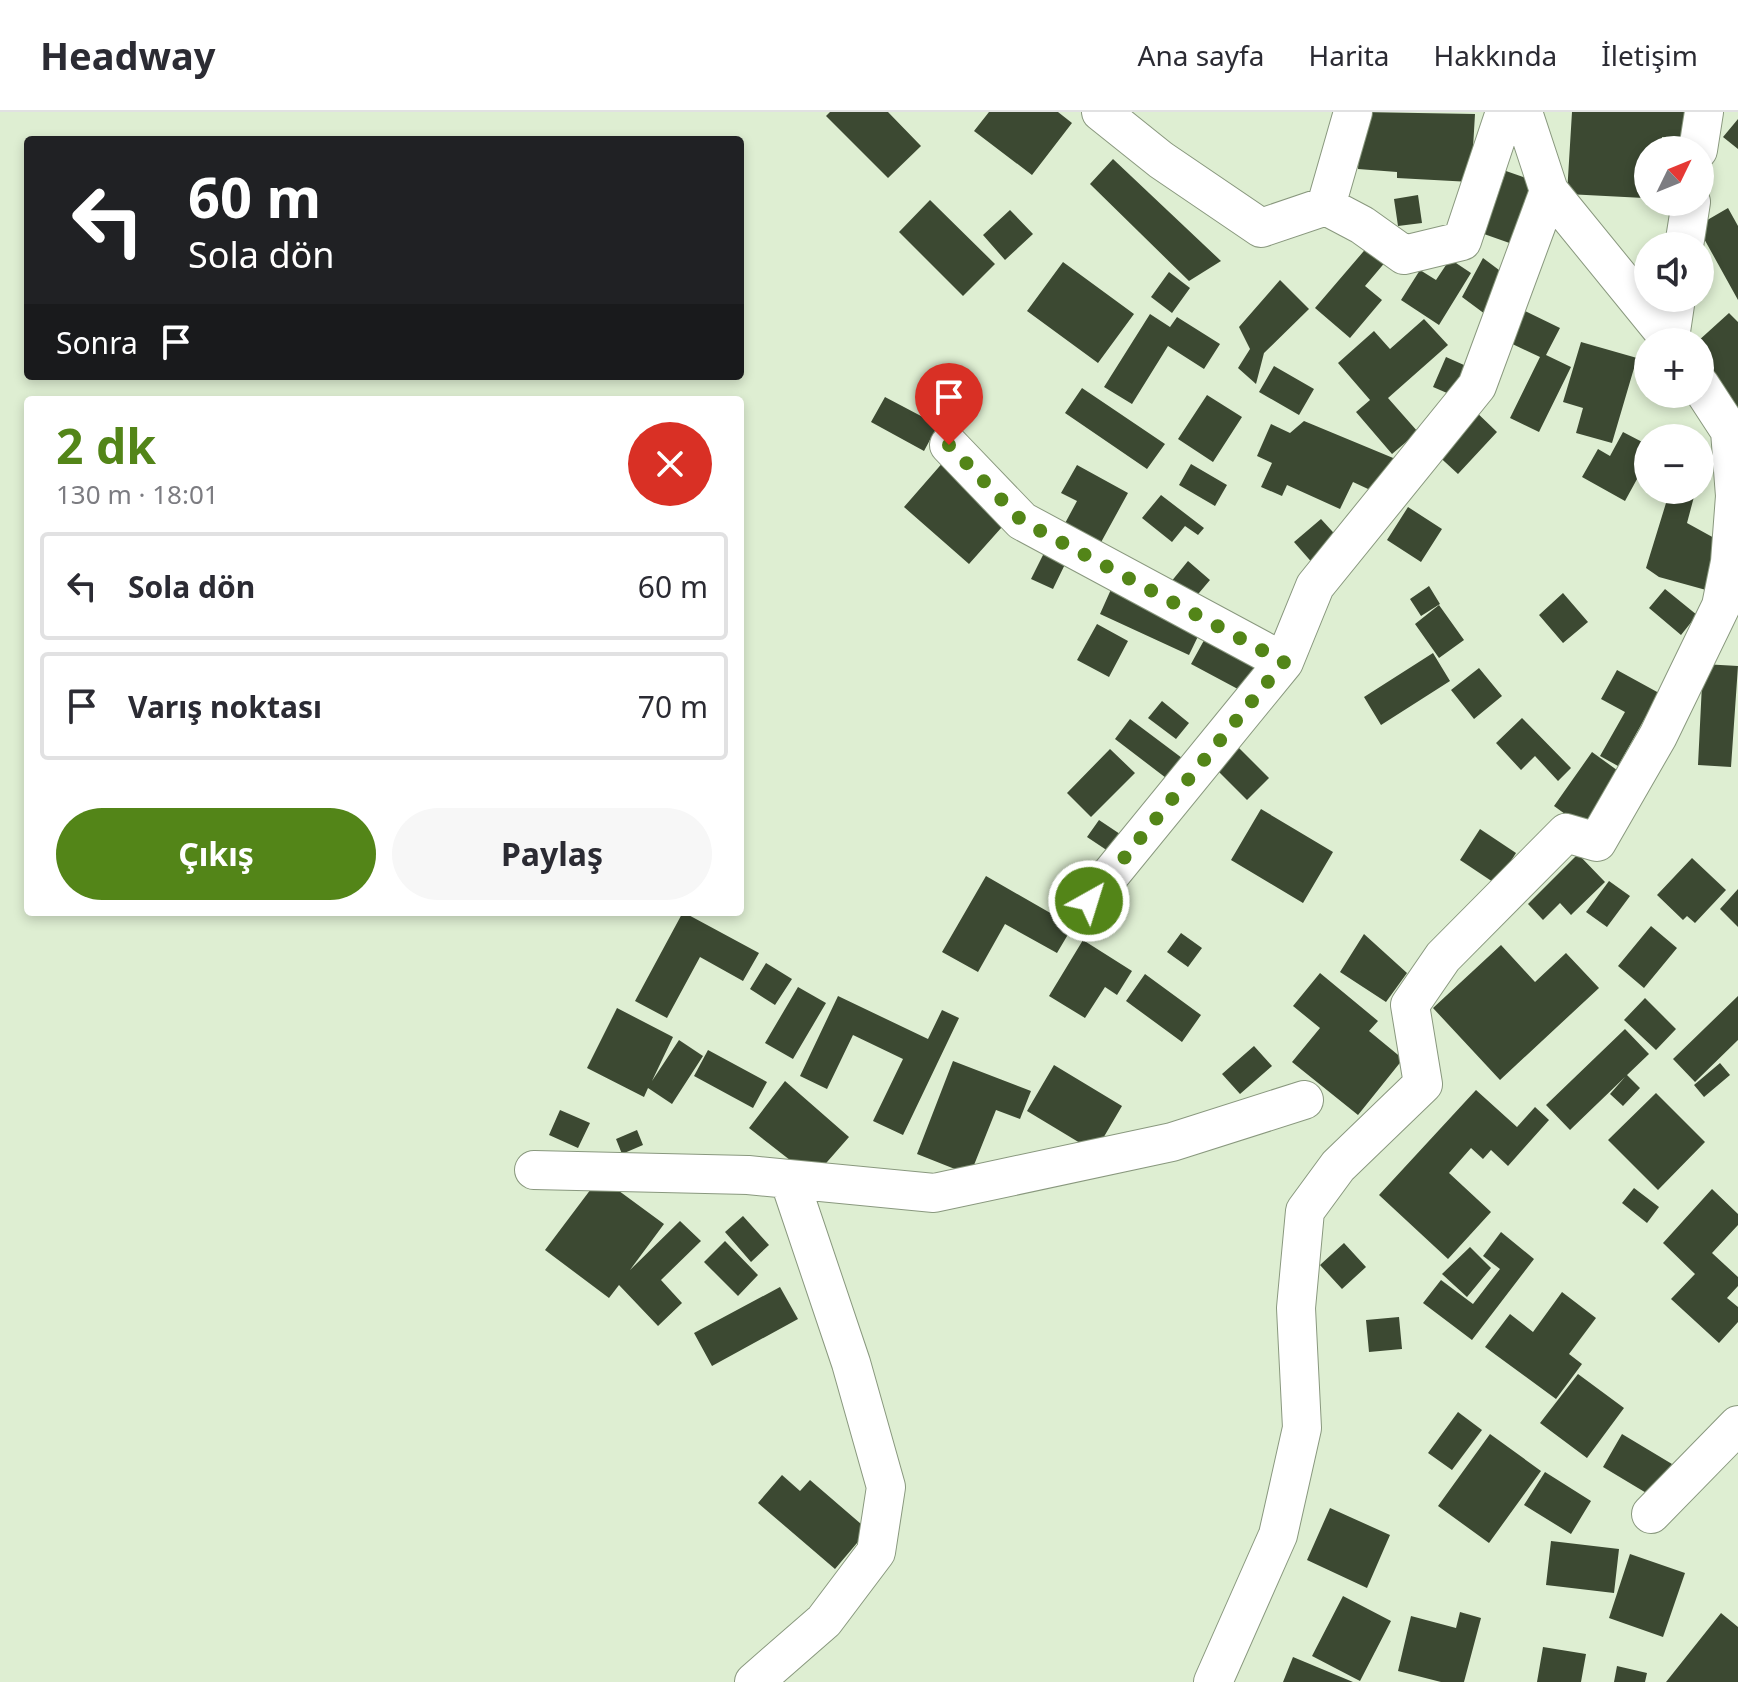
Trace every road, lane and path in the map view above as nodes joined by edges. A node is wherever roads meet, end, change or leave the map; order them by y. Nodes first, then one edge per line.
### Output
1 (1101, 112) edge
2 (1353, 112) edge
3 (1505, 112) edge
4 (1523, 112) edge
5 (1704, 112) edge
6 (1700, 136) edge
7 (1549, 191) junction
8 (1326, 206) junction
9 (1661, 328) edge
10 (1714, 406) edge
11 (949, 445) dead end
12 (1734, 569) edge
13 (1284, 662) junction
14 (1089, 901) dead end
15 (1304, 1100) dead end
16 (534, 1170) dead end
17 (789, 1179) junction
18 (1738, 1425) edge
19 (1651, 1514) dead end
20 (754, 1682) edge
21 (1213, 1682) edge

1 - 8 street
2 - 8 street
3 - 8 street
4 - 7 street
5 - 6 street
7 - 9 street
7 - 13 street
10 - 12 street
11 - 13 street
12 - 21 street
13 - 14 street
15 - 17 street
16 - 17 street
17 - 20 street
18 - 19 street

